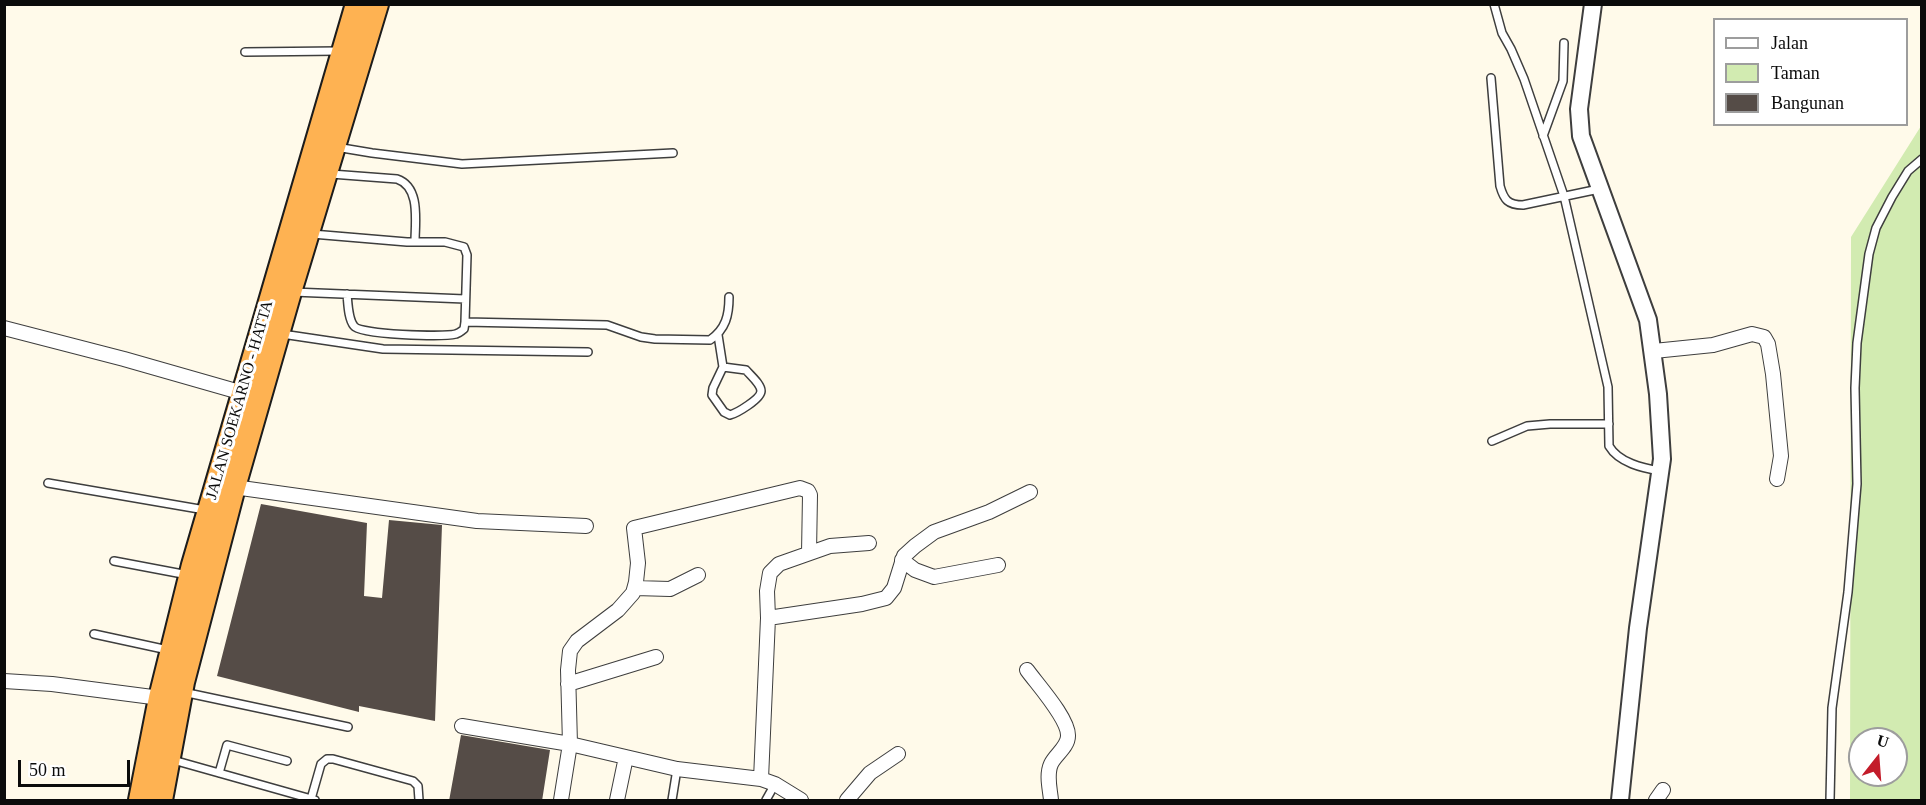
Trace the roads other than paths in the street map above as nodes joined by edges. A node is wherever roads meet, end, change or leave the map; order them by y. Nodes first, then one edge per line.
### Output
1 (357, 4) edge
2 (377, 4) edge
3 (1494, 4) edge
4 (1593, 4) edge
5 (1564, 43) dead end
6 (245, 52) dead end
7 (345, 52) junction
8 (1491, 78) dead end
9 (1543, 136) junction
10 (333, 147) junction
11 (673, 153) dead end
12 (1922, 159) edge
13 (325, 173) junction
14 (1601, 188) junction
15 (1564, 196) junction
16 (300, 230) junction
17 (415, 242) junction
18 (290, 292) junction
19 (348, 294) junction
20 (729, 297) dead end
21 (465, 298) junction
22 (465, 322) junction
23 (4, 328) edge
24 (279, 333) junction
25 (718, 335) junction
26 (1654, 351) junction
27 (588, 352) dead end
28 (723, 367) junction
29 (243, 393) junction
30 (1609, 424) junction
31 (1492, 441) dead end
32 (1660, 471) junction
33 (1777, 479) dead end
34 (48, 483) dead end
35 (234, 487) junction
36 (1030, 492) dead end
37 (208, 511) junction
38 (586, 526) dead end
39 (869, 543) dead end
40 (809, 553) junction
41 (902, 560) junction
42 (114, 561) dead end
43 (998, 565) dead end
44 (190, 575) junction
45 (698, 575) dead end
46 (635, 588) junction
47 (768, 618) junction
48 (94, 634) dead end
49 (171, 651) junction
50 (656, 657) dead end
51 (1027, 670) dead end
52 (4, 681) edge
53 (568, 684) junction
54 (170, 695) junction
55 (462, 726) dead end
56 (348, 727) dead end
57 (570, 744) junction
58 (898, 754) dead end
59 (626, 757) junction
60 (168, 758) junction
61 (287, 761) dead end
62 (677, 769) junction
63 (219, 773) junction
64 (768, 781) junction
65 (313, 800) edge
66 (140, 801) edge
67 (161, 801) edge
68 (419, 801) edge
69 (561, 801) edge
70 (617, 801) edge
71 (672, 801) edge
72 (766, 801) edge
73 (801, 801) edge
74 (847, 801) edge
75 (1051, 801) edge
76 (1620, 801) edge
77 (1830, 801) edge

1 - 7 highway, JALAN SOEKARNO - HATTA
2 - 10 highway, JALAN SOEKARNO - HATTA
3 - 9 lane
4 - 14 street
5 - 9 lane
6 - 7 lane
7 - 16 highway, JALAN SOEKARNO - HATTA
8 - 15 lane
9 - 15 lane
10 - 11 lane
10 - 13 highway, JALAN SOEKARNO - HATTA
12 - 77 lane
13 - 16 highway, JALAN SOEKARNO - HATTA
13 - 17 lane
14 - 15 lane
14 - 26 street
15 - 30 lane
16 - 17 lane
16 - 18 highway, JALAN SOEKARNO - HATTA
16 - 29 highway, JALAN SOEKARNO - HATTA
17 - 21 lane
18 - 19 lane
18 - 24 highway, JALAN SOEKARNO - HATTA
19 - 21 lane
19 - 22 lane
20 - 25 lane
21 - 22 lane
22 - 25 lane
23 - 29 street
24 - 27 lane
24 - 35 highway, JALAN SOEKARNO - HATTA
25 - 28 lane
26 - 32 street
26 - 33 street
28 - 28 lane
29 - 37 highway, JALAN SOEKARNO - HATTA
30 - 31 lane
30 - 32 lane
32 - 76 street
34 - 37 lane
35 - 38 street
35 - 54 highway, JALAN SOEKARNO - HATTA
36 - 41 street
37 - 44 highway, JALAN SOEKARNO - HATTA
39 - 40 street
40 - 46 street
40 - 47 street
41 - 43 street
41 - 47 street
42 - 44 lane
44 - 49 highway, JALAN SOEKARNO - HATTA
45 - 46 street
46 - 53 street
47 - 64 street
48 - 49 lane
49 - 54 highway, JALAN SOEKARNO - HATTA
50 - 53 street
51 - 75 street
52 - 54 street
53 - 57 street
54 - 56 lane
54 - 60 highway, JALAN SOEKARNO - HATTA
54 - 66 highway, JALAN SOEKARNO - HATTA
55 - 57 street
57 - 59 street
57 - 69 street
58 - 74 street
59 - 62 street
59 - 70 street
60 - 63 lane
60 - 67 highway, JALAN SOEKARNO - HATTA
61 - 63 lane
62 - 64 street
62 - 71 lane
63 - 65 lane
64 - 72 lane
64 - 73 street
65 - 68 lane

